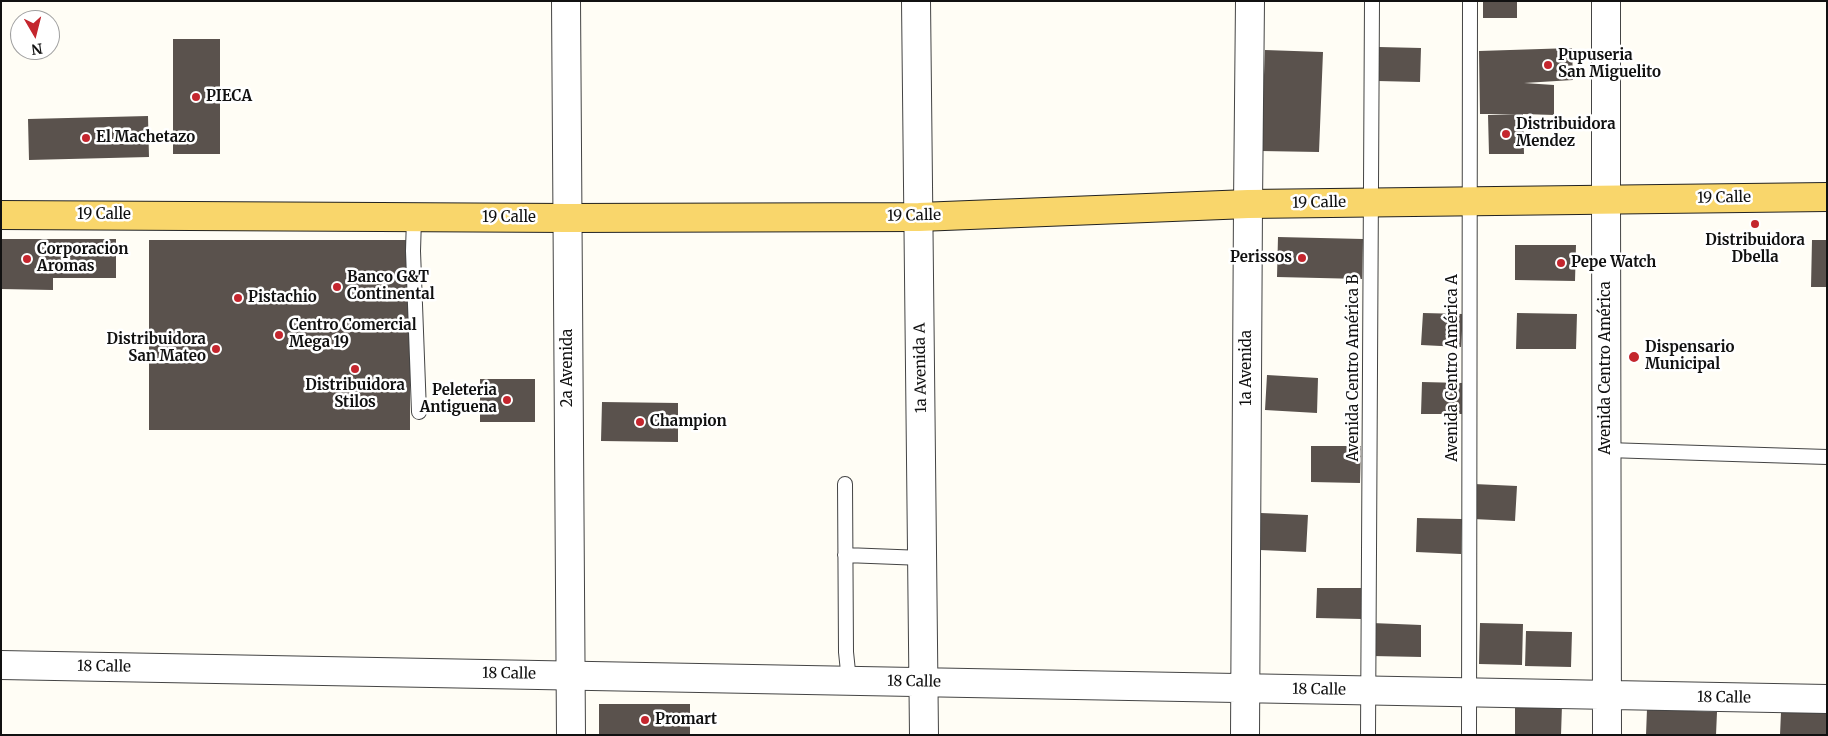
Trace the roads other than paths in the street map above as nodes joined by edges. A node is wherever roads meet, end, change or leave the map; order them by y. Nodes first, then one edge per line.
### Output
1 (566, 1) edge
2 (916, 1) edge
3 (1250, 1) edge
4 (1372, 1) edge
5 (1470, 1) edge
6 (1606, 1) edge
7 (1827, 197) edge
8 (1606, 199) junction
9 (1470, 201) junction
10 (1371, 202) junction
11 (1248, 204) junction
12 (1, 215) edge
13 (919, 217) junction
14 (414, 218) junction
15 (568, 218) junction
16 (419, 412) dead end
17 (1607, 450) junction
18 (1827, 457) edge
19 (845, 484) dead end
20 (846, 555) junction
21 (923, 558) junction
22 (1, 665) edge
23 (570, 675) junction
24 (849, 681) junction
25 (924, 682) junction
26 (1245, 688) junction
27 (1369, 691) junction
28 (1469, 692) junction
29 (1607, 695) junction
30 (1827, 699) edge
31 (571, 735) edge
32 (924, 735) edge
33 (1245, 735) edge
34 (1368, 735) edge
35 (1470, 735) edge
36 (1607, 735) edge

1 - 15 street, 2a Avenida
2 - 13 street, 1a Avenida A
3 - 11 street, 1a Avenida
4 - 10 lane, Avenida Centro América B
5 - 9 lane, Avenida Centro América A
6 - 8 street, Avenida Centro América
7 - 8 main road, 19 Calle
8 - 9 main road, 19 Calle
8 - 17 street, Avenida Centro América
9 - 10 main road, 19 Calle
9 - 28 lane, Avenida Centro América A
10 - 11 main road, 19 Calle
10 - 27 lane, Avenida Centro América B
11 - 13 main road, 19 Calle
11 - 26 street, 1a Avenida
12 - 14 main road, 19 Calle
13 - 15 main road, 19 Calle
13 - 21 street, 1a Avenida A
14 - 15 main road, 19 Calle
14 - 16 lane
15 - 23 street, 2a Avenida
17 - 18 lane
17 - 29 street, Avenida Centro América
19 - 20 lane
20 - 21 lane
20 - 24 lane
21 - 25 street, 1a Avenida A
22 - 23 street, 18 Calle
23 - 24 street, 18 Calle
23 - 31 street, 2a Avenida
24 - 25 street, 18 Calle
25 - 26 street, 18 Calle
25 - 32 street, 1a Avenida A
26 - 27 street, 18 Calle
26 - 33 street, 1a Avenida
27 - 28 street, 18 Calle
27 - 34 lane, Avenida Centro América B
28 - 29 street, 18 Calle
28 - 35 lane, Avenida Centro América A
29 - 30 street, 18 Calle
29 - 36 street, Avenida Centro América

